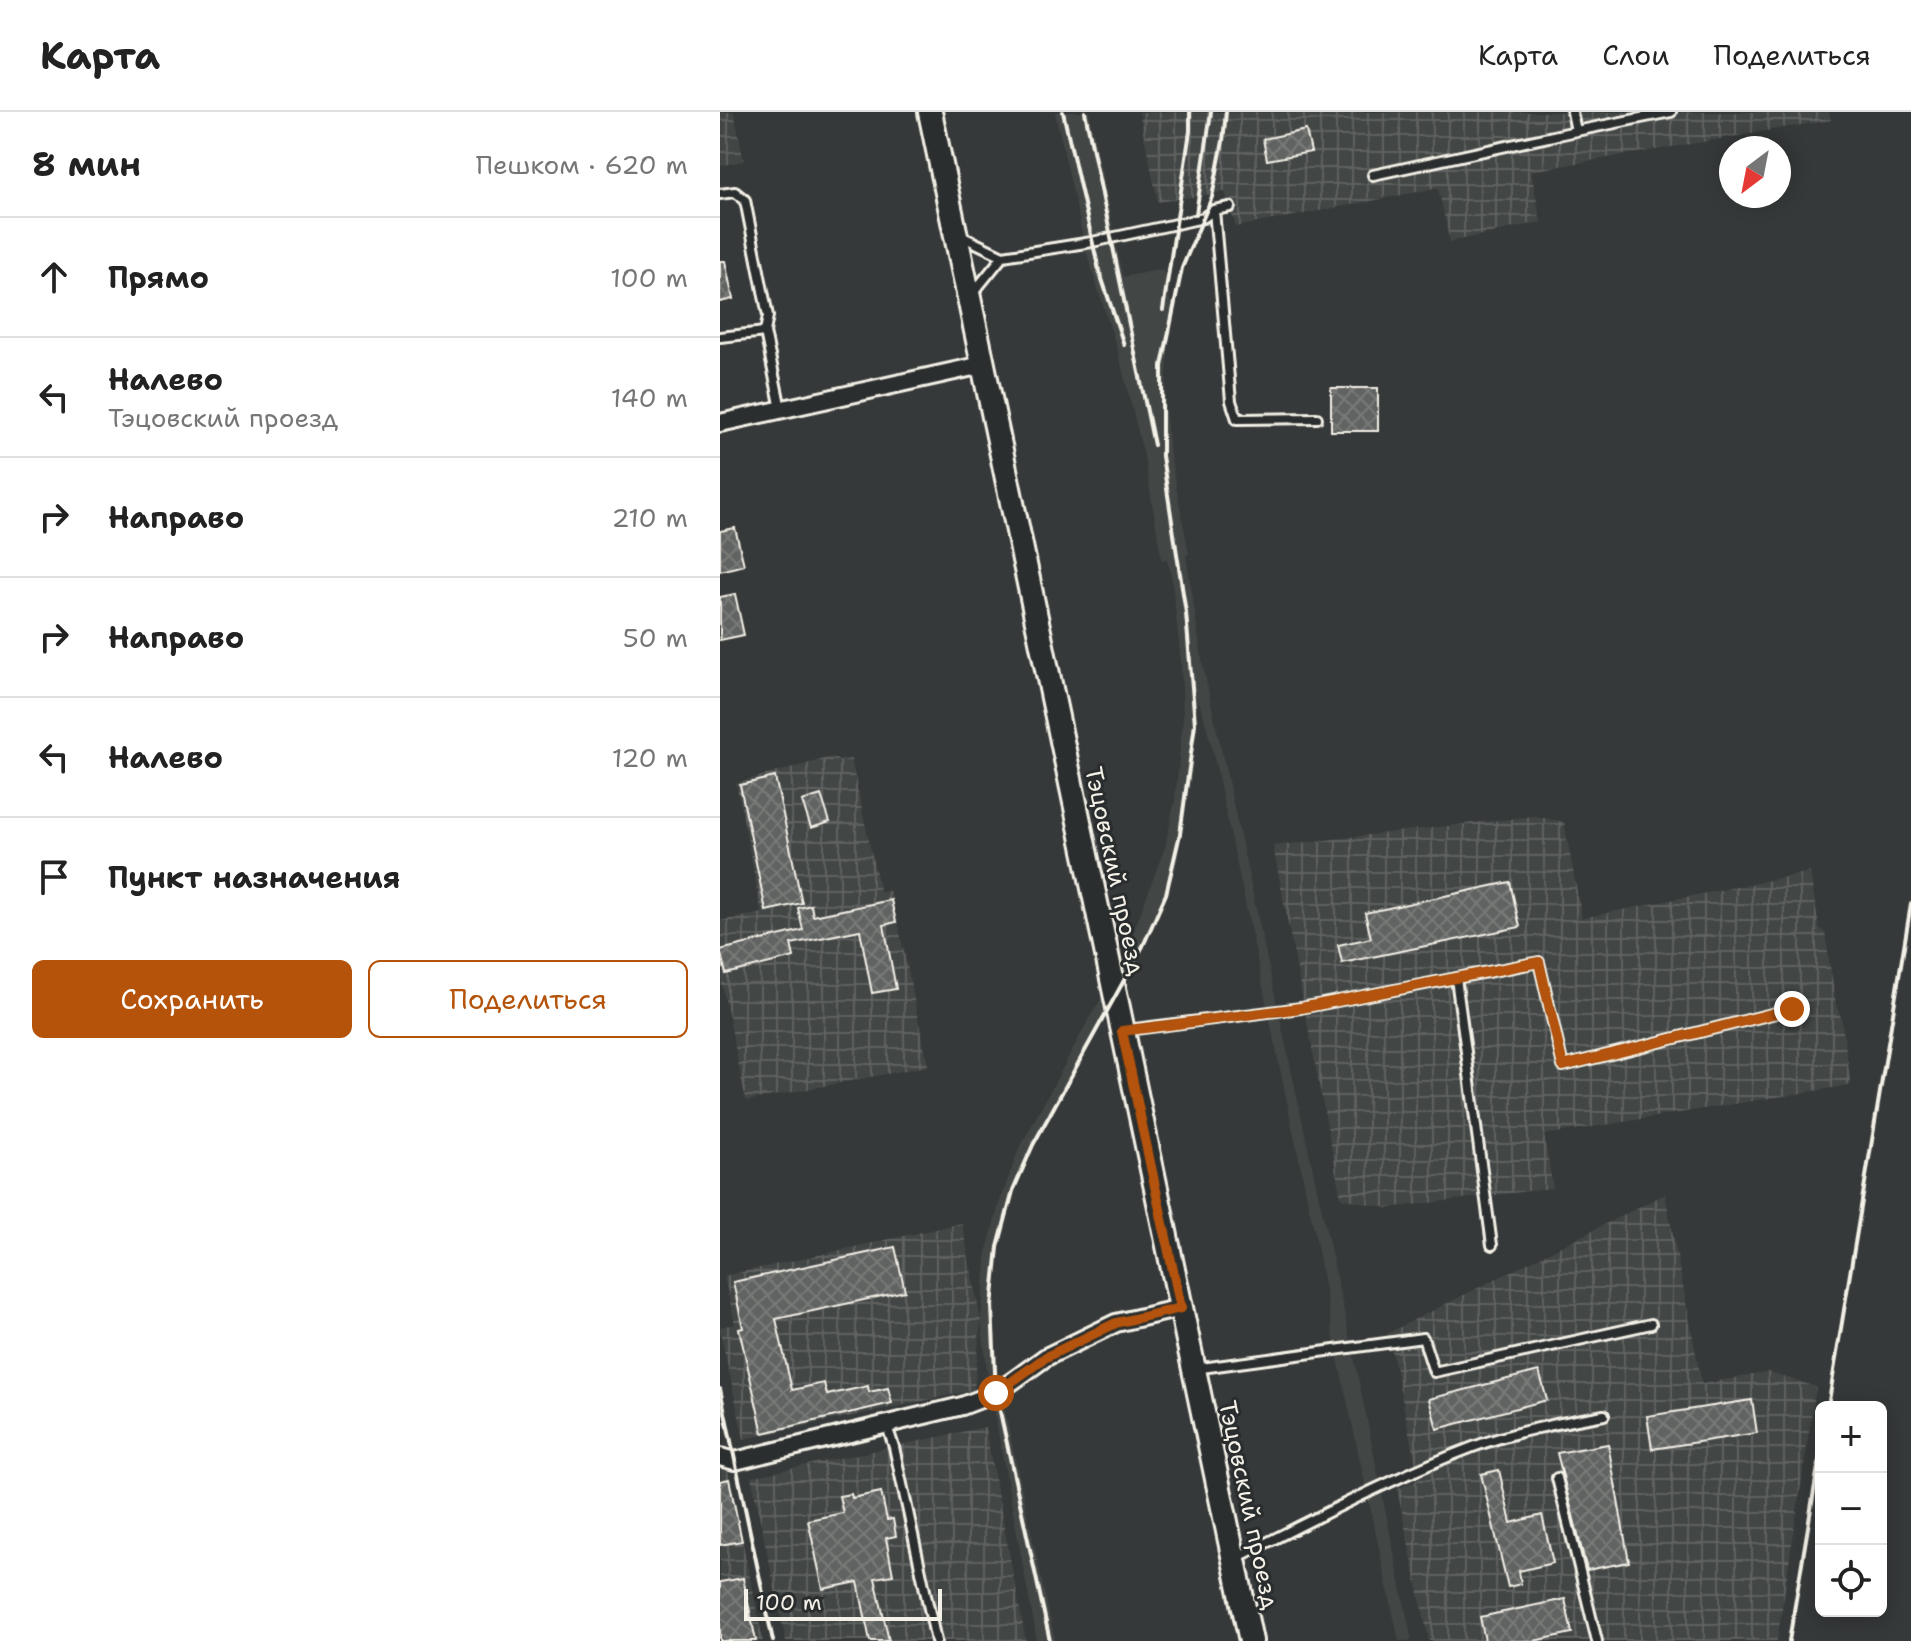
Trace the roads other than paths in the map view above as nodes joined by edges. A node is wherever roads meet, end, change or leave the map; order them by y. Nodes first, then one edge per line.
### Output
1 (930, 112) edge
2 (1572, 112) edge
3 (1671, 112) edge
4 (1576, 131) junction
5 (1373, 175) dead end
6 (720, 194) edge
7 (1230, 207) dead end
8 (1214, 210) junction
9 (955, 233) junction
10 (1003, 256) junction
11 (968, 299) junction
12 (765, 332) junction
13 (720, 337) edge
14 (982, 365) junction
15 (781, 409) junction
16 (1317, 418) dead end
17 (720, 423) edge
18 (1456, 978) junction
19 (1792, 1009) dead end
20 (1122, 1031) junction
21 (1492, 1245) dead end
22 (1181, 1308) junction
23 (1651, 1324) dead end
24 (1194, 1370) junction
25 (1604, 1415) dead end
26 (885, 1422) junction
27 (720, 1457) edge
28 (1557, 1478) dead end
29 (1234, 1559) junction
30 (936, 1641) edge
31 (1251, 1641) edge
32 (1597, 1641) edge

1 - 9 street, Тэцовский проезд
2 - 4 lane
3 - 4 lane
4 - 5 lane
6 - 12 lane
7 - 8 lane
8 - 10 lane
8 - 16 lane
9 - 10 lane
9 - 11 street, Тэцовский проезд
10 - 11 lane
11 - 14 street, Тэцовский проезд
12 - 13 lane
12 - 15 lane
14 - 15 street
14 - 20 street, Тэцовский проезд
15 - 17 street
18 - 19 lane
18 - 20 lane
18 - 21 lane
20 - 22 street, Тэцовский проезд
22 - 24 street, Тэцовский проезд
22 - 26 street
23 - 24 lane
24 - 29 street, Тэцовский проезд
25 - 29 lane
26 - 27 street
26 - 30 lane
28 - 32 lane
29 - 31 street, Тэцовский проезд

